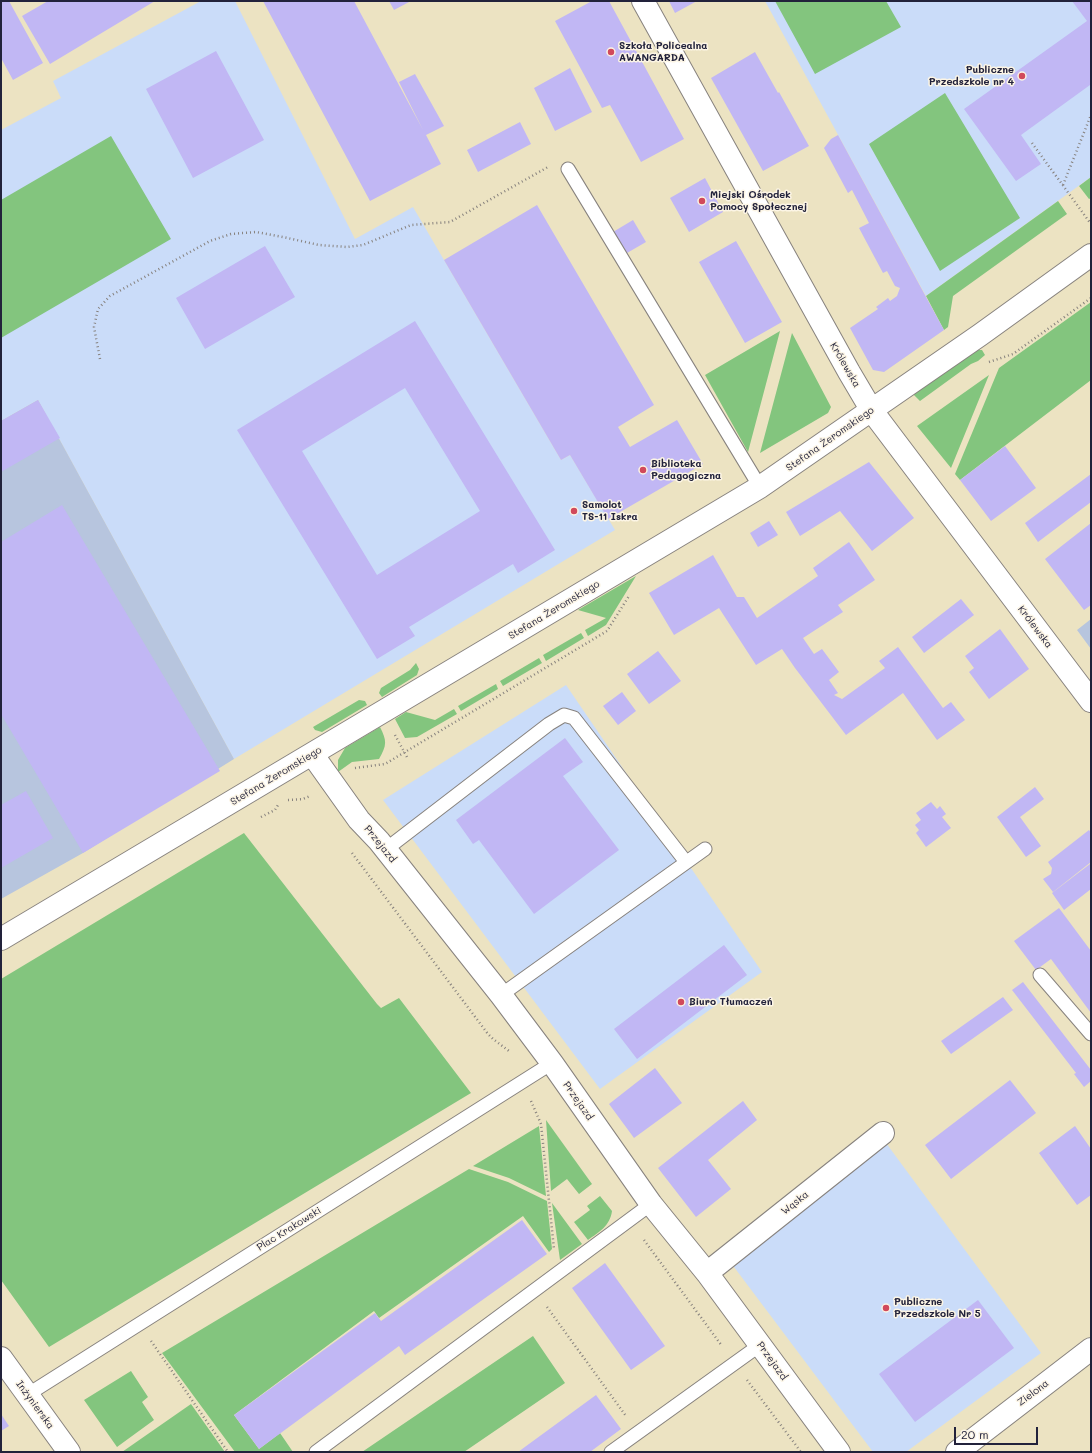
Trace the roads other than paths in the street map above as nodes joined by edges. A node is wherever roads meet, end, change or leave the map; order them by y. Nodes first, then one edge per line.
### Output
1 (643, 1) edge
2 (568, 168) road end
3 (1091, 255) edge
4 (872, 411) junction
5 (760, 487) junction
6 (1089, 696) edge
7 (312, 754) junction
8 (705, 849) dead end
9 (385, 850) junction
10 (686, 862) junction
11 (1, 939) edge
12 (1040, 975) dead end
13 (501, 995) junction
14 (1091, 1034) edge
15 (552, 1064) junction
16 (883, 1133) dead end
17 (651, 1204) junction
18 (707, 1273) junction
19 (760, 1345) junction
20 (1091, 1350) edge
21 (1, 1358) edge
22 (27, 1395) junction
23 (69, 1452) edge
24 (316, 1452) edge
25 (611, 1452) edge
26 (839, 1452) edge
27 (957, 1452) edge

1 - 4 street, Królewska
2 - 5 lane
3 - 4 street, Stefana Żeromskiego
4 - 5 street, Stefana Żeromskiego
4 - 6 street, Królewska
5 - 7 street, Stefana Żeromskiego
7 - 9 street, Przejazd
7 - 11 street, Stefana Żeromskiego
8 - 10 lane
9 - 10 lane
9 - 13 street, Przejazd
10 - 13 lane
12 - 14 lane
13 - 15 street, Przejazd
15 - 17 street, Przejazd
15 - 22 lane, Plac Krakowski
16 - 18 street, Wąska
17 - 18 street, Przejazd
17 - 24 lane
18 - 19 street, Przejazd
19 - 25 lane
19 - 26 street, Przejazd
20 - 27 street, Zielona
21 - 22 street, Inżynierska
22 - 23 street, Inżynierska

